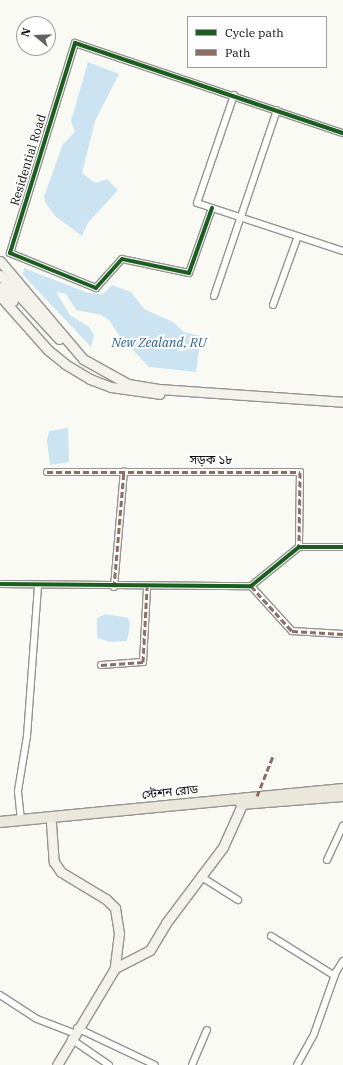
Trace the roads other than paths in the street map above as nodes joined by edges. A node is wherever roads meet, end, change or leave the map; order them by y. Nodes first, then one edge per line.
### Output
1 (234, 95) junction
2 (277, 110) junction
3 (343, 133) edge
4 (212, 208) junction
5 (240, 217) junction
6 (298, 236) junction
7 (343, 251) edge
8 (0, 262) edge
9 (0, 275) edge
10 (0, 286) edge
11 (0, 296) edge
12 (214, 296) dead end
13 (274, 305) dead end
14 (46, 334) junction
15 (83, 359) junction
16 (65, 364) junction
17 (343, 402) edge
18 (343, 408) edge
19 (124, 471) junction
20 (47, 472) dead end
21 (298, 546) junction
22 (343, 547) edge
23 (0, 584) edge
24 (38, 585) junction
25 (251, 586) junction
26 (114, 587) junction
27 (147, 587) junction
28 (343, 634) edge
29 (101, 665) dead end
30 (343, 789) edge
31 (343, 796) edge
32 (244, 800) junction
33 (21, 820) junction
34 (0, 822) edge
35 (51, 823) junction
36 (343, 825) edge
37 (0, 829) edge
38 (327, 860) dead end
39 (200, 876) junction
40 (238, 900) dead end
41 (271, 936) dead end
42 (343, 961) edge
43 (114, 968) junction
44 (335, 976) junction
45 (0, 995) edge
46 (207, 1030) dead end
47 (74, 1033) junction
48 (57, 1065) edge
49 (109, 1065) edge
50 (156, 1065) edge
51 (192, 1065) edge
52 (297, 1065) edge

1 - 2 street
1 - 4 street
1 - 4 street, Residential Road
2 - 3 street
2 - 5 street
4 - 5 street
5 - 6 street
5 - 12 street
6 - 7 street
6 - 13 street
8 - 15 main road
9 - 14 main road
10 - 14 main road
11 - 16 main road
14 - 15 main road
14 - 16 main road
15 - 17 main road
16 - 18 main road
19 - 20 street, সড়ক ১৮
19 - 21 street, সড়ক ১৮
19 - 26 street
21 - 22 street
21 - 25 street
23 - 24 street
24 - 26 street
24 - 33 street
25 - 27 street
25 - 28 street
26 - 27 street
27 - 29 street
30 - 32 main road, স্টেশন রোড
31 - 32 main road, স্টেশন রোড
32 - 33 main road, স্টেশন রোড
32 - 35 main road, স্টেশন রোড
32 - 39 main road
33 - 34 main road, স্টেশন রোড
35 - 37 main road, স্টেশন রোড
35 - 43 main road
36 - 38 street
39 - 40 street
39 - 43 main road
41 - 44 street
42 - 44 street
43 - 47 main road
44 - 52 street
45 - 47 street
46 - 51 street
47 - 48 main road
47 - 49 street
47 - 50 street

